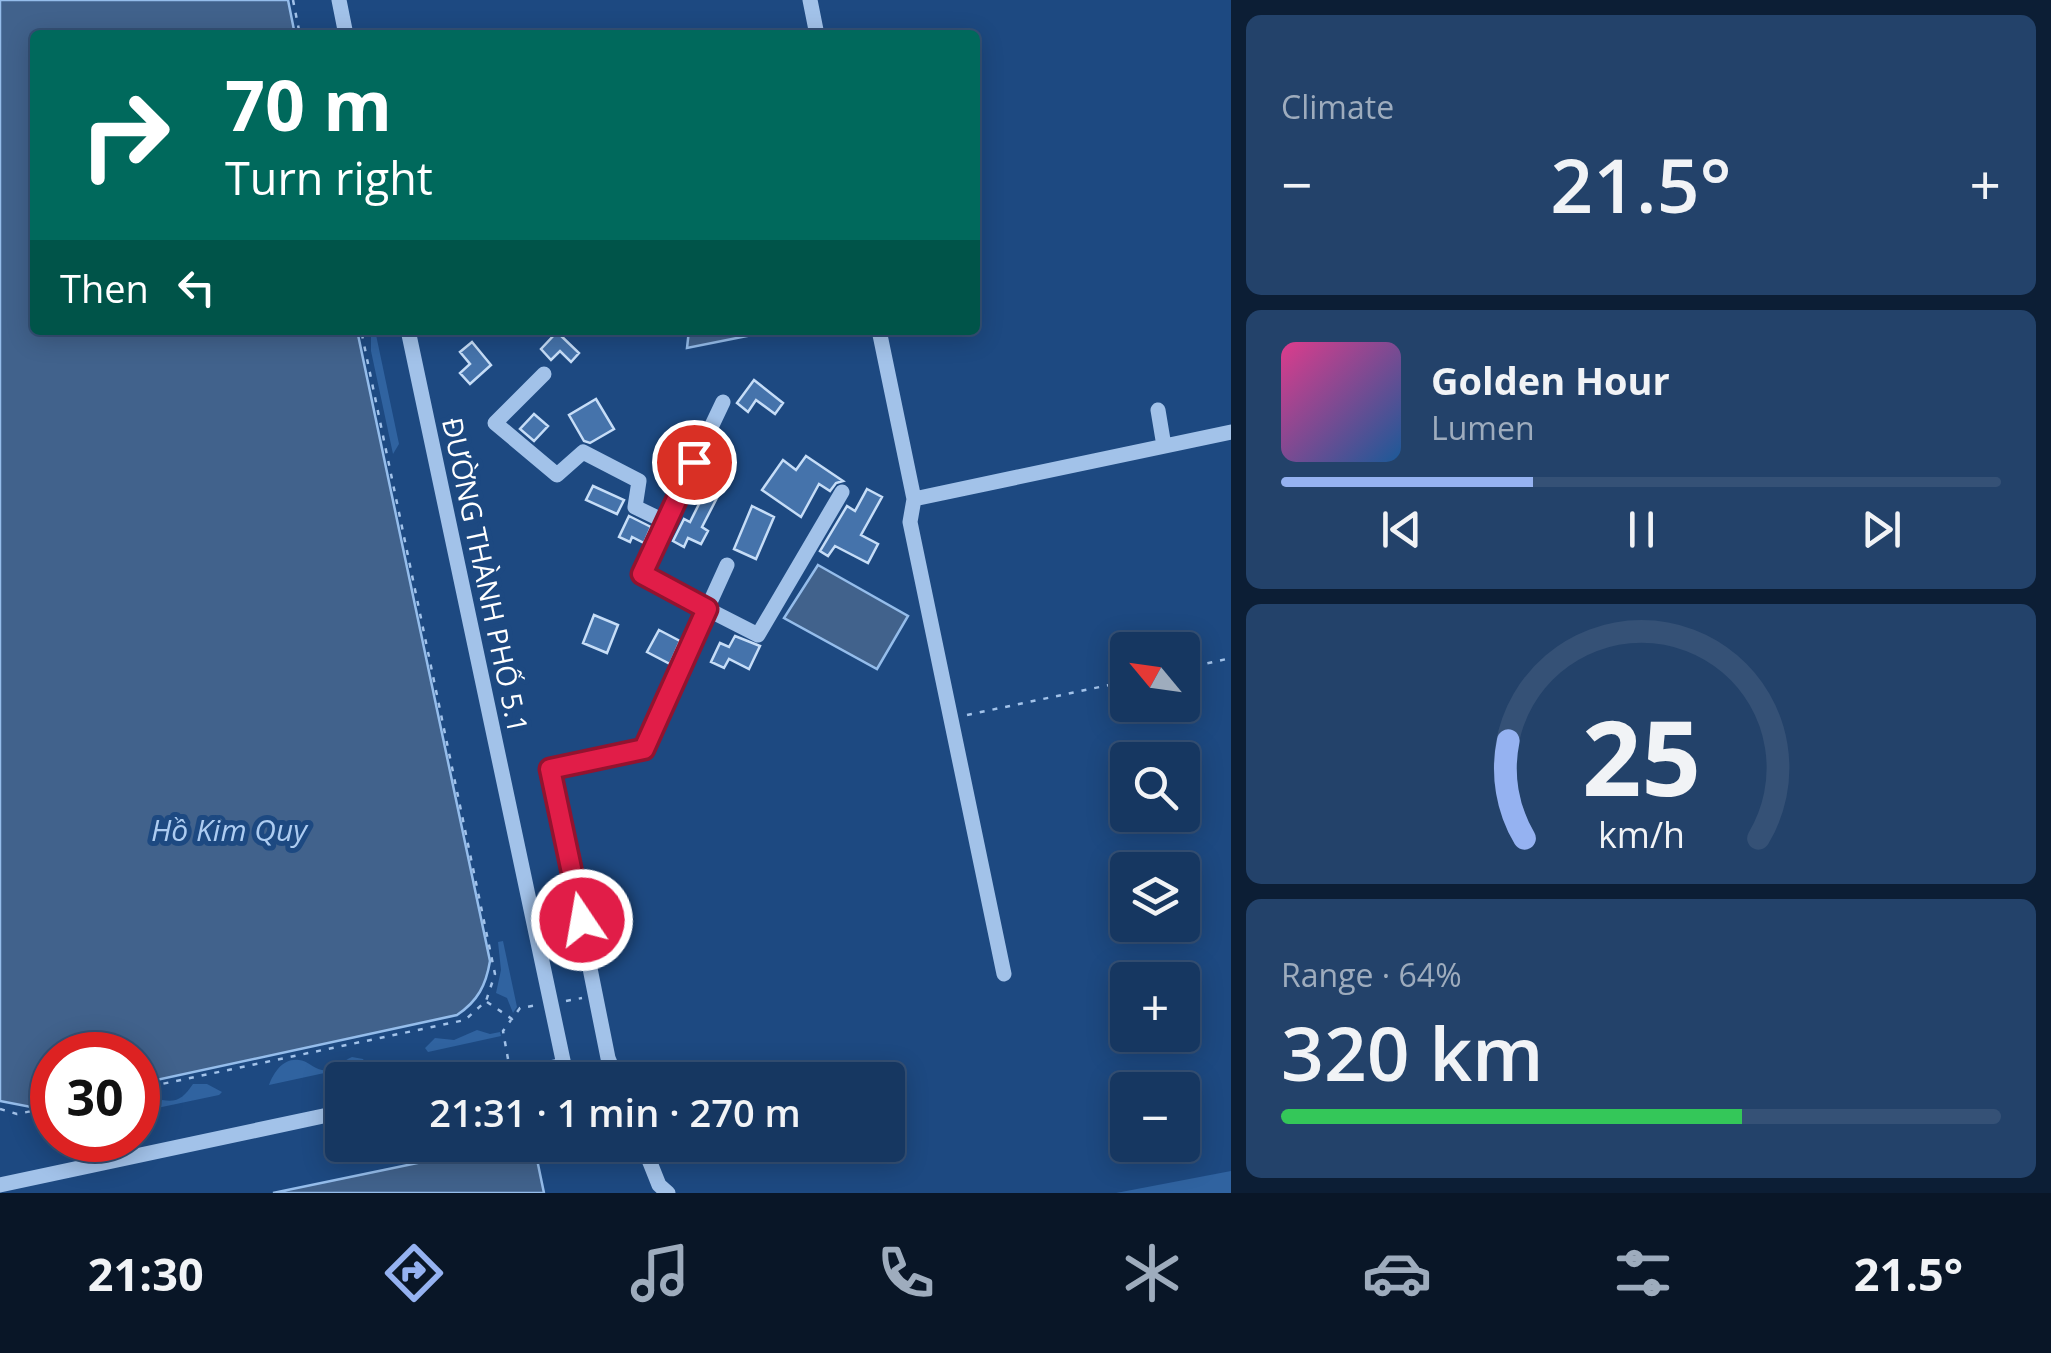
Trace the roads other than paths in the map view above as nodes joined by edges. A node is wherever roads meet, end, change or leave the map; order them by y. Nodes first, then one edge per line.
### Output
1 (339, 0) edge
2 (810, 0) edge
3 (345, 30) edge
4 (817, 30) edge
5 (409, 335) edge
6 (883, 335) edge
7 (544, 374) dead end
8 (723, 402) dead end
9 (1158, 410) dead end
10 (1231, 432) edge
11 (1164, 446) junction
12 (842, 492) dead end
13 (914, 499) junction
14 (666, 522) junction
15 (727, 565) dead end
16 (707, 609) junction
17 (1004, 974) dead end
18 (563, 1062) edge
19 (610, 1062) edge
20 (325, 1116) edge
21 (650, 1162) edge
22 (0, 1185) edge
23 (668, 1193) edge

1 - 3 street
2 - 4 street
5 - 18 street, ĐƯỜNG THÀNH PHỐ 5.1
6 - 13 street
7 - 14 street
8 - 14 street
9 - 11 street
10 - 11 street
11 - 13 street
12 - 16 street
13 - 17 street
14 - 16 street
15 - 16 street
16 - 19 street
20 - 22 street
21 - 23 street

